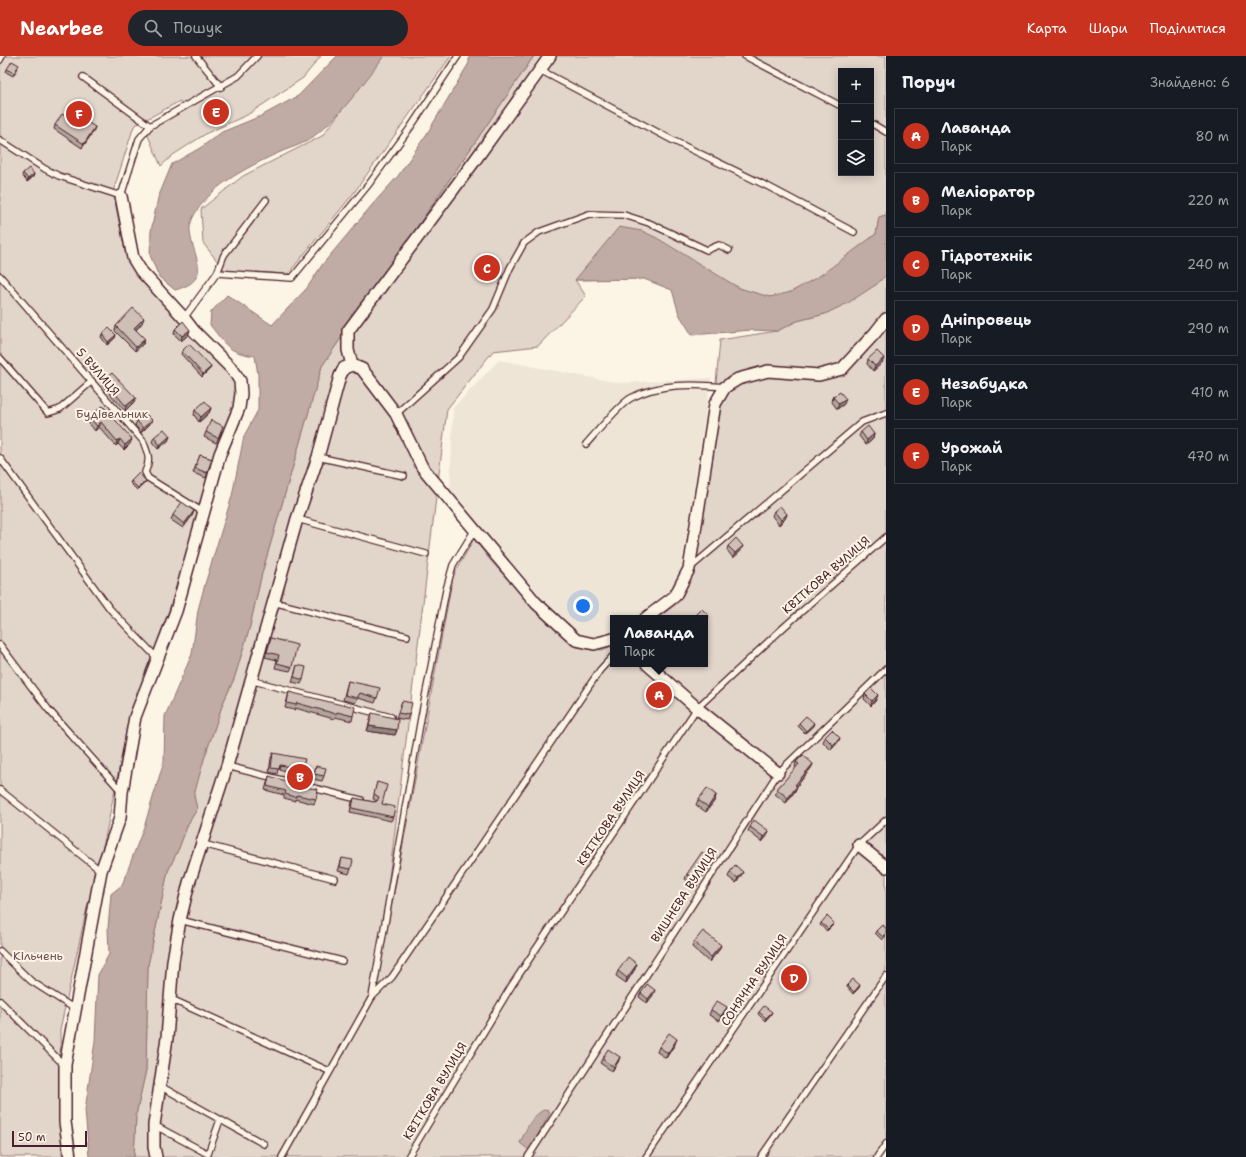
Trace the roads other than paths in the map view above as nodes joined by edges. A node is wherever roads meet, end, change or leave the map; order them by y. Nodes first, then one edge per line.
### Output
1 (2, 56) edge
2 (196, 56) edge
3 (257, 56) edge
4 (458, 56) edge
5 (550, 56) edge
6 (745, 56) edge
7 (0, 60) edge
8 (540, 70) junction
9 (83, 77) dead end
10 (221, 87) junction
11 (838, 104) edge
12 (874, 125) edge
13 (150, 126) junction
14 (886, 132) edge
15 (0, 140) edge
16 (121, 196) junction
17 (266, 200) dead end
18 (854, 232) dead end
19 (729, 250) dead end
20 (217, 273) junction
21 (0, 276) edge
22 (184, 318) junction
23 (886, 319) edge
24 (0, 358) edge
25 (352, 365) junction
26 (92, 380) junction
27 (725, 386) junction
28 (886, 413) edge
29 (396, 414) junction
30 (586, 444) dead end
31 (318, 457) junction
32 (0, 458) edge
33 (404, 476) dead end
34 (203, 512) junction
35 (297, 519) junction
36 (474, 531) junction
37 (886, 537) edge
38 (426, 554) dead end
39 (689, 569) junction
40 (273, 602) junction
41 (650, 615) edge
42 (407, 636) dead end
43 (610, 640) edge
44 (0, 645) edge
45 (157, 658) junction
46 (610, 659) edge
47 (650, 667) edge
48 (886, 669) edge
49 (250, 680) junction
50 (697, 708) junction
51 (391, 717) edge
52 (227, 766) junction
53 (778, 773) junction
54 (0, 790) edge
55 (122, 792) junction
56 (366, 801) edge
57 (886, 820) edge
58 (203, 844) junction
59 (859, 845) junction
60 (886, 866) edge
61 (101, 871) junction
62 (335, 879) dead end
63 (180, 920) junction
64 (0, 951) edge
65 (342, 960) dead end
66 (886, 976) edge
67 (372, 997) junction
68 (171, 999) junction
69 (0, 1001) edge
70 (75, 1009) junction
71 (65, 1065) junction
72 (329, 1071) junction
73 (160, 1086) junction
74 (220, 1120) junction
75 (154, 1125) junction
76 (264, 1144) dead end
77 (886, 1144) edge
78 (70, 1157) edge
79 (156, 1157) edge
80 (282, 1157) edge
81 (408, 1157) edge
82 (528, 1157) edge
83 (646, 1157) edge
84 (762, 1157) edge
85 (877, 1157) edge

1 - 7 lane
2 - 10 lane
3 - 10 lane
4 - 20 lane
5 - 8 street
6 - 11 lane
8 - 18 lane
8 - 25 street
9 - 13 lane
10 - 13 lane
12 - 14 lane
13 - 16 lane
15 - 16 lane
16 - 22 street
17 - 20 lane
19 - 29 lane
20 - 22 lane
21 - 26 lane, 5 ВУЛИЦЯ
22 - 34 street
23 - 27 street
24 - 26 lane
25 - 29 street
25 - 31 street
26 - 34 lane, 5 ВУЛИЦЯ
27 - 30 lane
27 - 39 street
28 - 39 lane
29 - 36 street
31 - 33 lane
31 - 35 street
32 - 45 lane
34 - 45 street
35 - 38 lane
35 - 40 street
36 - 43 street
36 - 67 lane
37 - 50 lane, КВІТКОВА ВУЛИЦЯ
39 - 41 street
40 - 42 lane
40 - 49 street
44 - 55 lane
45 - 55 street
46 - 67 lane
47 - 50 street
48 - 53 lane, ВИШНЕВА ВУЛИЦЯ
49 - 51 lane
49 - 52 street
50 - 53 street
50 - 81 lane, КВІТКОВА ВУЛИЦЯ
52 - 56 lane
52 - 58 street
53 - 82 lane, ВИШНЕВА ВУЛИЦЯ
54 - 61 lane
55 - 61 street
57 - 59 lane, СОНЯЧНА ВУЛИЦЯ
58 - 62 lane
58 - 63 street
59 - 60 street
59 - 83 lane, СОНЯЧНА ВУЛИЦЯ
61 - 70 street
63 - 65 lane
63 - 68 street
64 - 70 lane
66 - 84 lane
67 - 72 lane
68 - 72 lane
68 - 73 street
69 - 71 lane
70 - 71 street
71 - 78 street
72 - 80 lane
73 - 74 lane
73 - 75 street
74 - 75 lane
74 - 76 lane
75 - 79 street
77 - 85 lane

